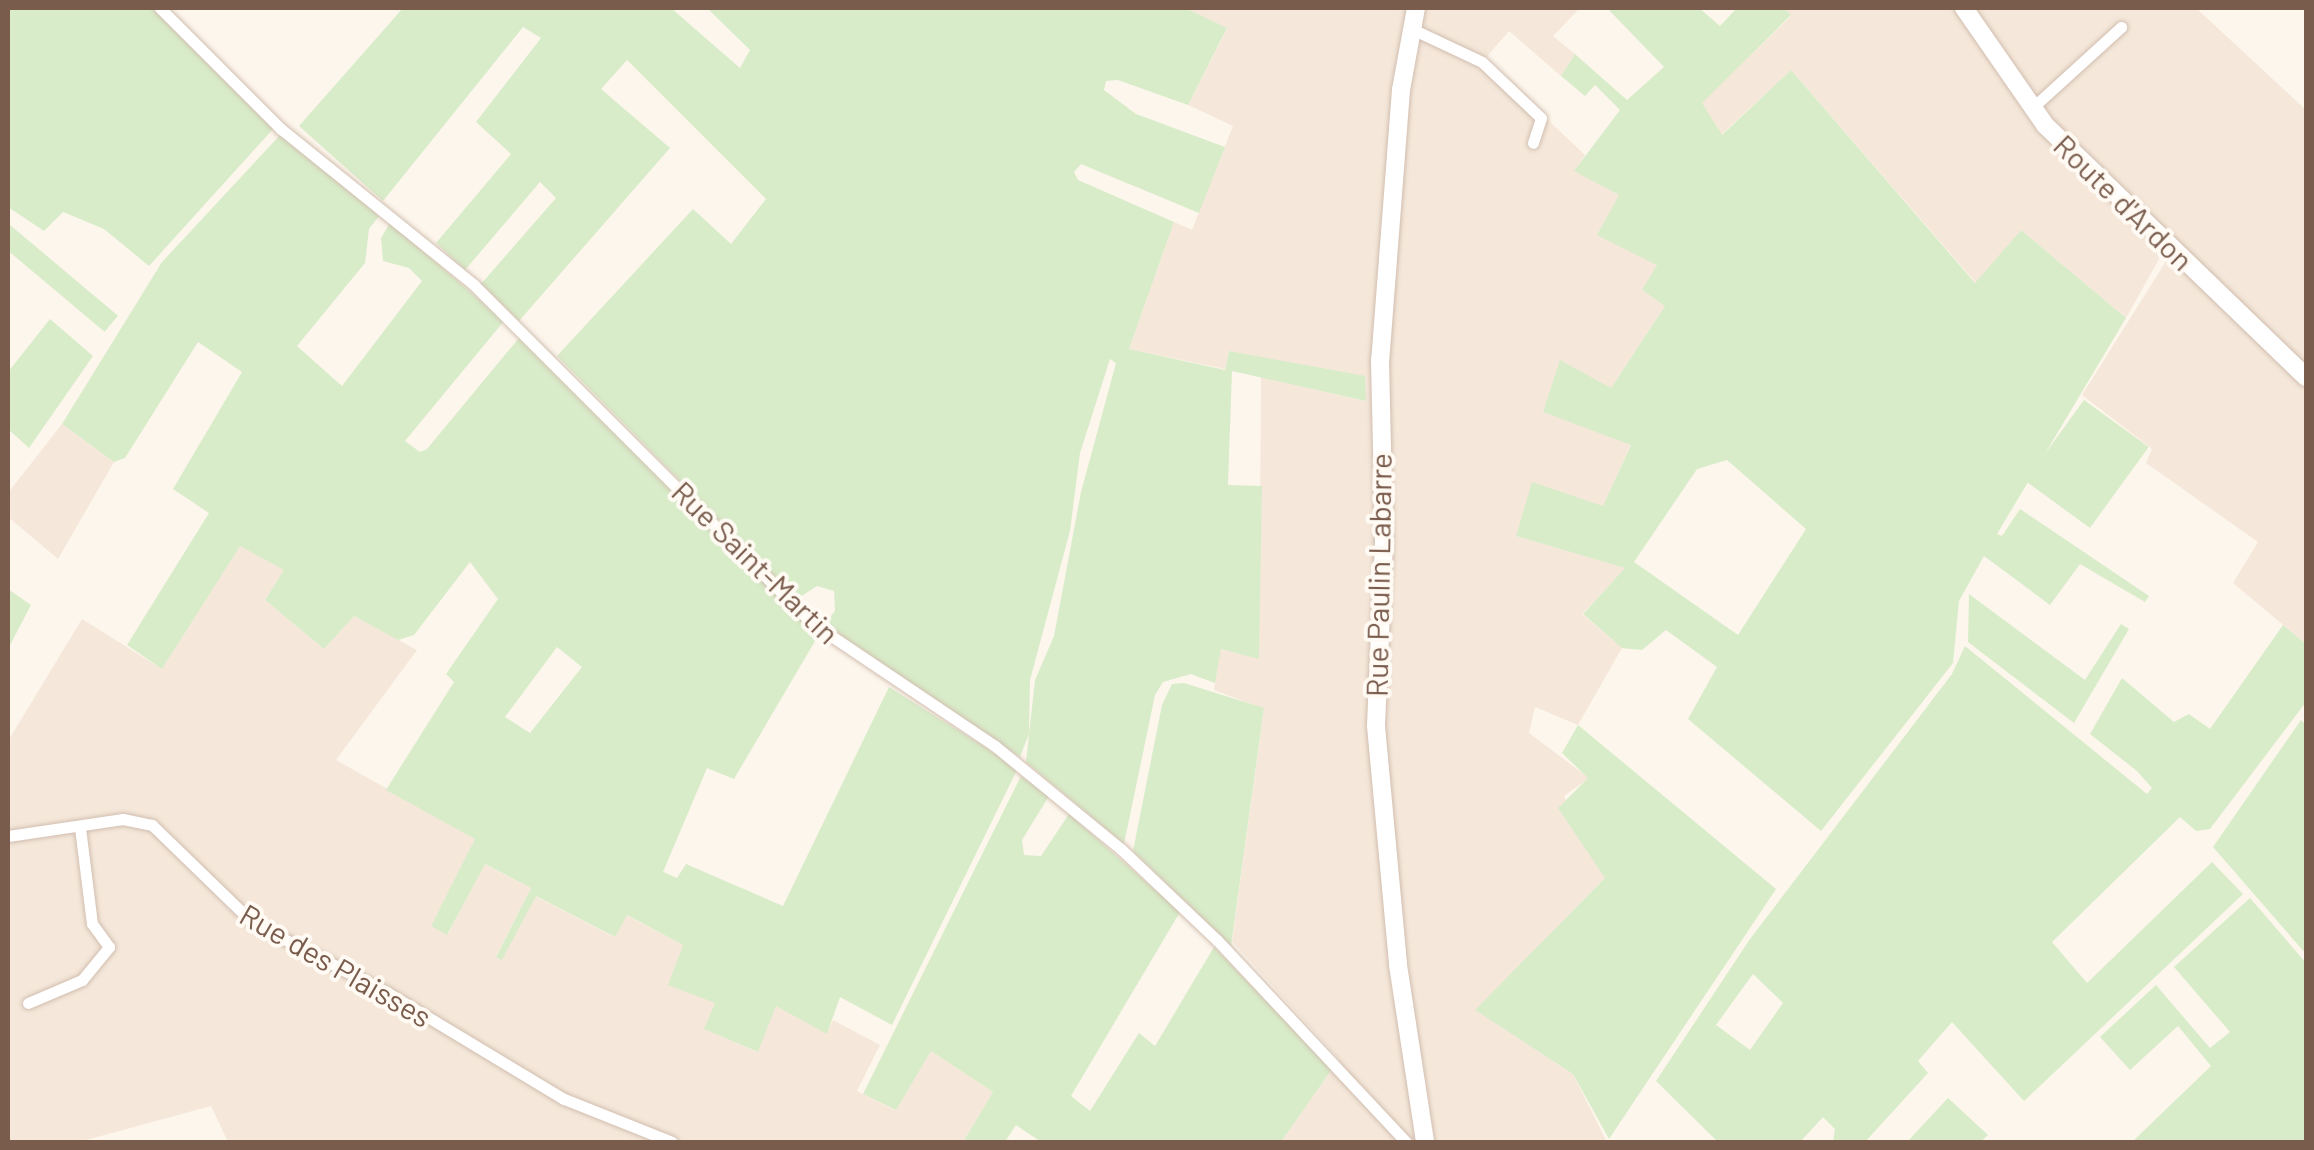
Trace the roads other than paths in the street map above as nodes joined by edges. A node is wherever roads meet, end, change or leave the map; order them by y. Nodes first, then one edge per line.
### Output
1 (160, 8) edge
2 (1416, 8) edge
3 (1964, 8) edge
4 (2121, 27) dead end
5 (1412, 29) junction
6 (2031, 109) junction
7 (1533, 143) dead end
8 (2306, 377) edge
9 (80, 828) junction
10 (8, 836) edge
11 (28, 1003) dead end
12 (672, 1142) edge
13 (1406, 1142) edge
14 (1424, 1142) edge

1 - 13 street, Rue Saint-Martin
2 - 5 street, Rue Paulin Labarre
3 - 6 street, Route d'Ardon
4 - 6 street
5 - 7 street
5 - 14 street, Rue Paulin Labarre
6 - 8 street, Route d'Ardon
9 - 10 street, Rue des Plaisses
9 - 11 street
9 - 12 street, Rue des Plaisses

